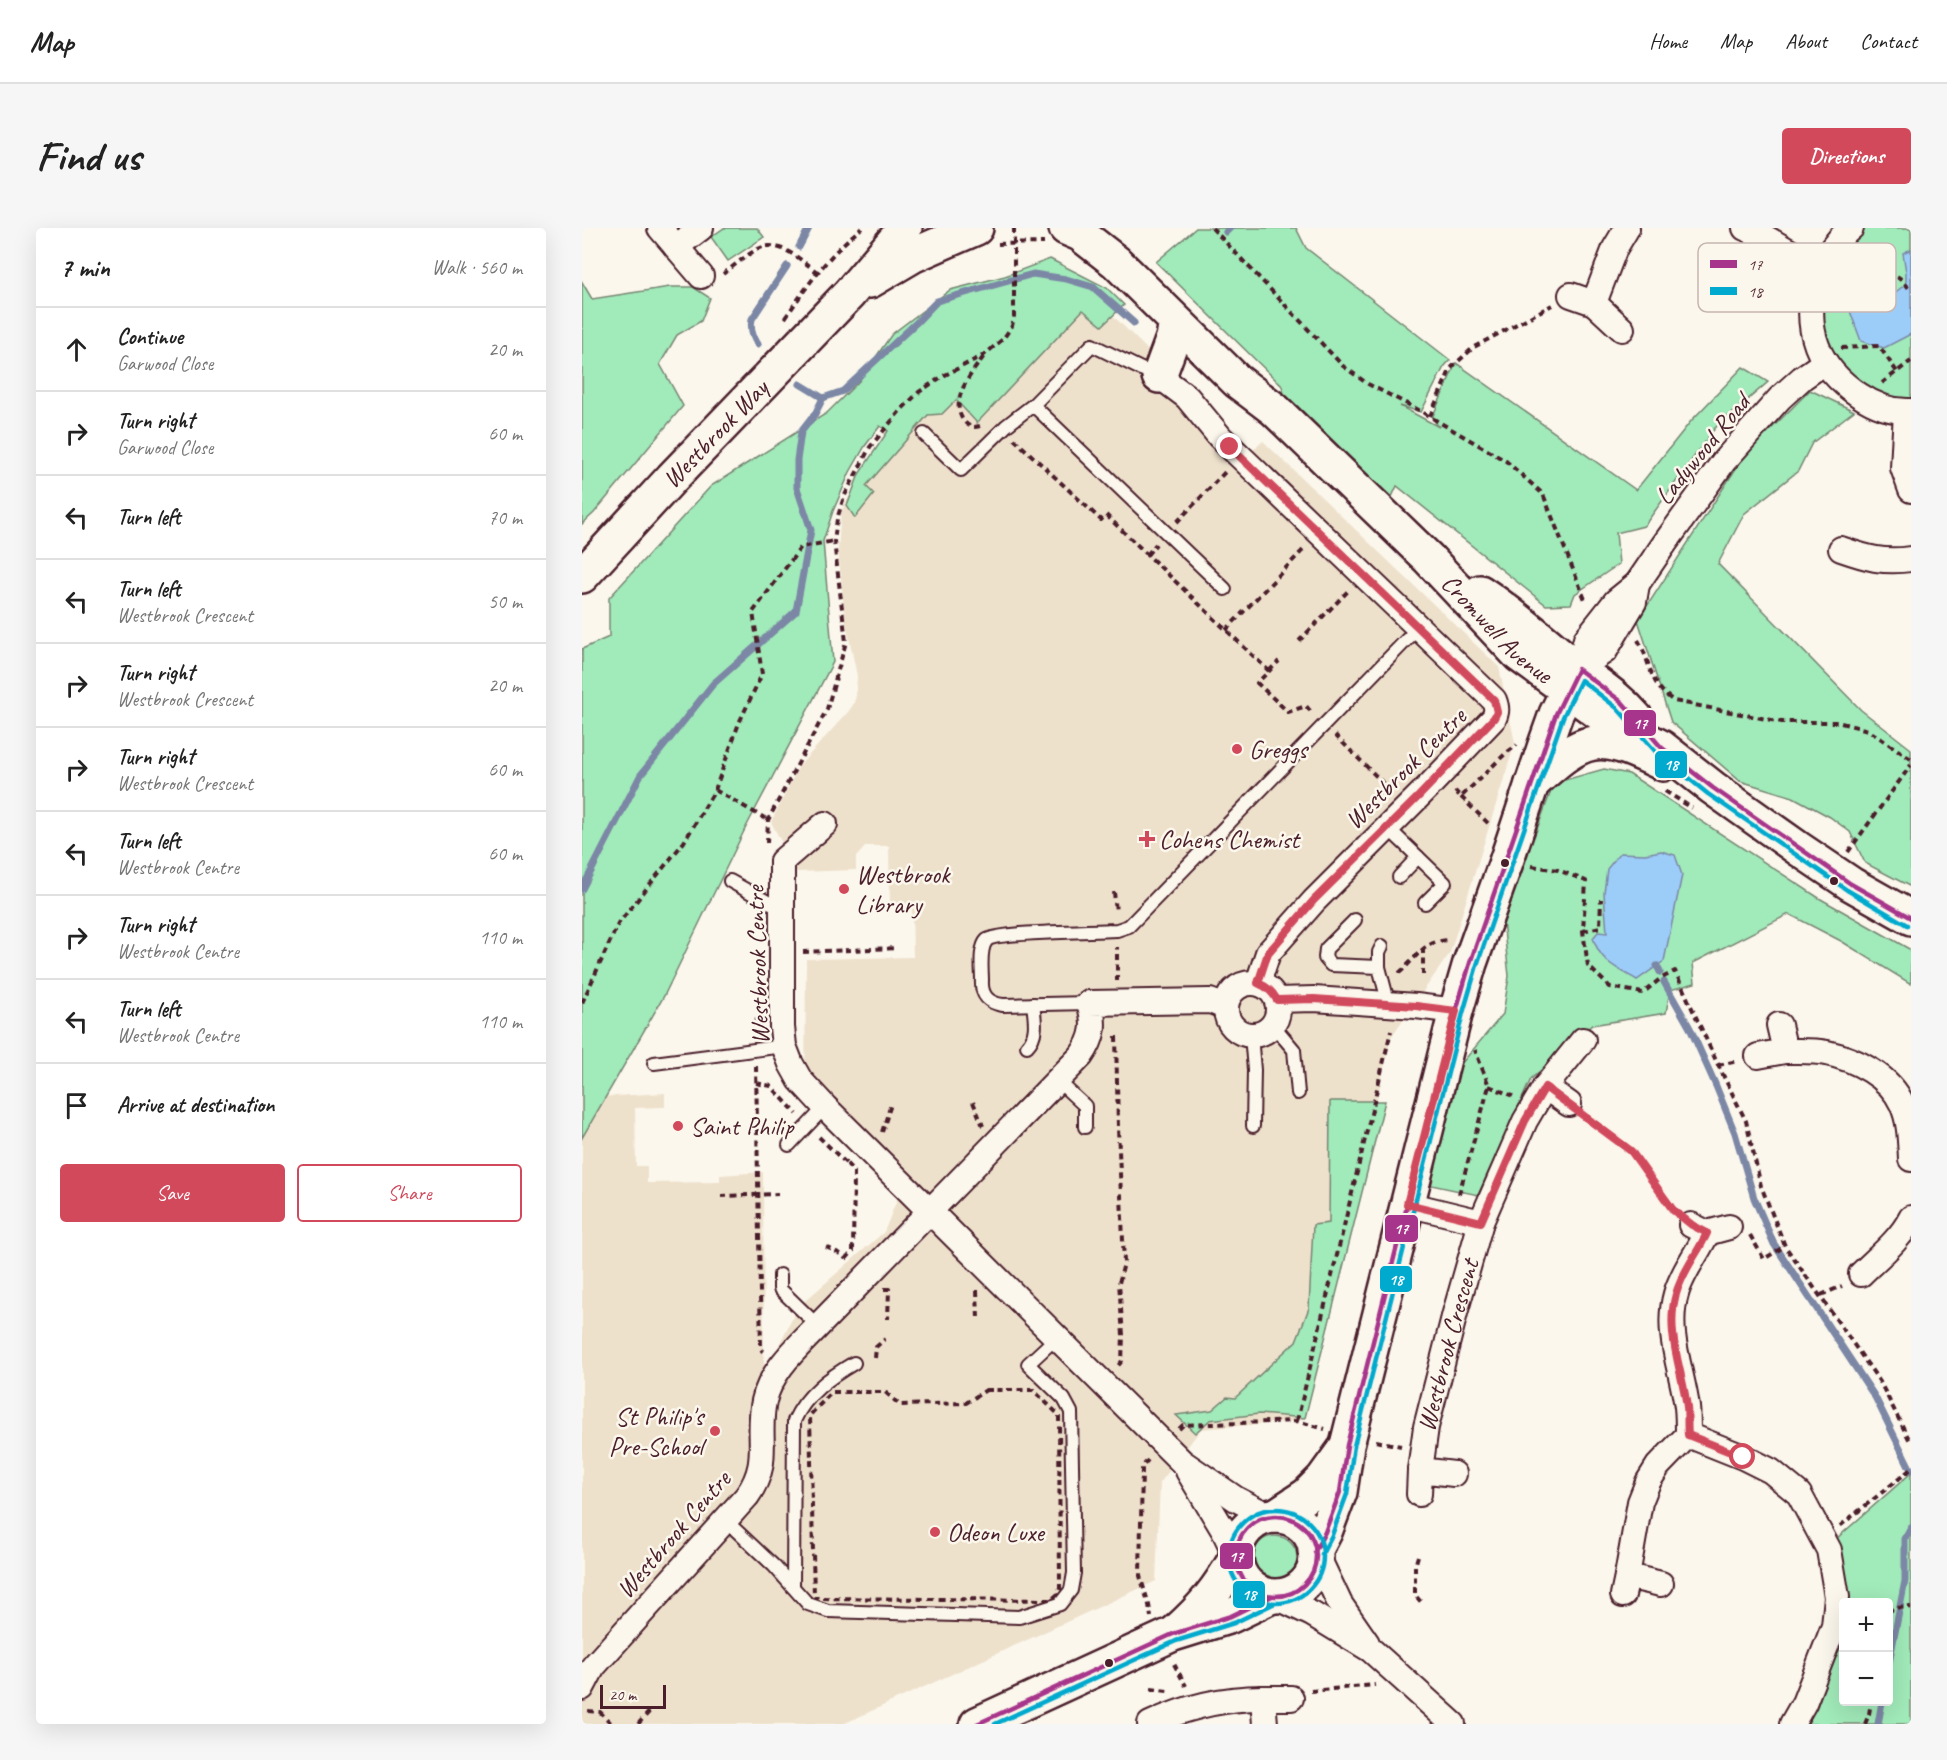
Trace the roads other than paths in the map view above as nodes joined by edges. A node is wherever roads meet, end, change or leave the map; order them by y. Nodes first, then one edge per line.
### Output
1 (660, 228) edge
2 (701, 228) edge
3 (905, 228) edge
4 (1112, 228) edge
5 (1627, 228) edge
6 (1745, 228) edge
7 (1851, 228) edge
8 (1058, 236) edge
9 (982, 237) edge
10 (1773, 243) edge
11 (1837, 243) edge
12 (675, 247) junction
13 (701, 276) road end
14 (849, 294) junction
15 (1571, 295) road end
16 (1594, 303) junction
17 (1813, 312) edge
18 (1176, 322) junction
19 (1622, 329) dead end
20 (1825, 362) junction
21 (1159, 376) junction
22 (1033, 405) junction
23 (1274, 409) junction
24 (1908, 411) edge
25 (924, 434) dead end
26 (1911, 490) edge
27 (1841, 549) dead end
28 (1911, 559) edge
29 (582, 576) edge
30 (1225, 589) dead end
31 (1419, 627) junction
32 (1572, 680) junction
33 (1532, 784) junction
34 (1713, 788) junction
35 (825, 825) dead end
36 (1387, 827) junction
37 (1418, 857) junction
38 (1399, 877) dead end
39 (730, 881) dead end
40 (1425, 903) dead end
41 (782, 910) junction
42 (1911, 918) edge
43 (1355, 920) dead end
44 (1382, 946) dead end
45 (1379, 967) junction
46 (1258, 983) junction
47 (1277, 1000) junction
48 (1089, 1003) junction
49 (1034, 1004) junction
50 (1389, 1005) junction
51 (1226, 1007) junction
52 (1456, 1011) junction
53 (1273, 1024) junction
54 (1779, 1025) dead end
55 (1251, 1035) junction
56 (1584, 1040) dead end
57 (784, 1046) junction
58 (1027, 1046) dead end
59 (1785, 1051) junction
60 (1758, 1056) dead end
61 (654, 1063) dead end
62 (1058, 1081) junction
63 (1545, 1087) junction
64 (1298, 1093) dead end
65 (1569, 1104) road end
66 (825, 1107) junction
67 (1253, 1125) dead end
68 (1085, 1127) dead end
69 (789, 1145) dead end
70 (1911, 1159) edge
71 (1407, 1204) junction
72 (929, 1212) junction
73 (1911, 1218) edge
74 (1481, 1222) junction
75 (1709, 1228) road end
76 (1860, 1274) dead end
77 (780, 1275) dead end
78 (818, 1326) junction
79 (1057, 1337) junction
80 (854, 1363) dead end
81 (1688, 1435) junction
82 (1349, 1438) junction
83 (1182, 1462) junction
84 (1454, 1474) dead end
85 (1273, 1517) junction
86 (725, 1520) junction
87 (1316, 1552) junction
88 (1236, 1557) junction
89 (1661, 1584) dead end
90 (793, 1587) junction
91 (1273, 1596) junction
92 (1164, 1636) junction
93 (1371, 1650) junction
94 (1263, 1698) junction
95 (1291, 1698) road end
96 (585, 1700) edge
97 (987, 1722) edge
98 (1150, 1724) edge
99 (1265, 1724) edge
100 (1453, 1724) edge
101 (1792, 1724) edge

1 - 12 street
2 - 12 street
3 - 14 street, Westbrook Way
4 - 23 street, Cromwell Avenue
5 - 16 street
6 - 10 street
7 - 11 street
8 - 18 street, Cromwell Avenue
9 - 14 street, Westbrook Way
12 - 13 street
14 - 29 street, Westbrook Way
15 - 16 street
16 - 19 street
17 - 20 street
18 - 21 street
18 - 23 street, Cromwell Avenue
20 - 24 street
20 - 32 street, Ladywood Road
21 - 22 lane
21 - 31 street, Westbrook Centre
22 - 25 lane
22 - 30 lane
23 - 32 street, Cromwell Avenue
24 - 26 street
27 - 28 street
31 - 36 street, Westbrook Centre
31 - 49 lane
32 - 33 street
32 - 34 street, Cromwell Avenue
33 - 34 street
33 - 52 street
34 - 42 street, Cromwell Avenue
35 - 41 street, Westbrook Centre
36 - 37 lane
36 - 46 street, Westbrook Centre
37 - 38 lane
37 - 40 lane
39 - 41 lane
41 - 57 street, Westbrook Centre
43 - 45 lane
44 - 45 lane
45 - 50 lane
46 - 47 street
46 - 51 street
47 - 50 street
47 - 53 street
48 - 49 lane
48 - 51 street
48 - 62 street, Westbrook Centre
49 - 58 lane
50 - 52 street
51 - 55 street
52 - 71 street
53 - 55 street
53 - 64 lane
54 - 59 street
55 - 67 lane
56 - 63 street, Westbrook Crescent
57 - 61 lane
57 - 66 street, Westbrook Centre
59 - 60 street
59 - 70 street
62 - 68 lane
62 - 72 street, Westbrook Centre
63 - 65 street
63 - 74 street, Westbrook Crescent
66 - 69 lane
66 - 72 street, Westbrook Centre
71 - 74 street
71 - 82 street
72 - 78 street, Westbrook Centre
72 - 79 street, Westbrook Centre
73 - 76 street
74 - 84 street, Westbrook Crescent
75 - 81 street
77 - 78 lane
78 - 86 street, Westbrook Centre
79 - 83 street, Westbrook Centre
79 - 90 lane
80 - 90 lane
81 - 89 street
81 - 101 street
82 - 85 street
82 - 87 street
83 - 85 street, Westbrook Centre
83 - 88 street, Westbrook Centre
85 - 87 street
85 - 88 street
86 - 90 lane
86 - 96 street, Westbrook Centre
87 - 91 street
87 - 93 street
88 - 91 street
88 - 92 street
91 - 92 street
91 - 93 street
92 - 97 street
93 - 100 street
94 - 95 street
94 - 98 street
94 - 99 street

